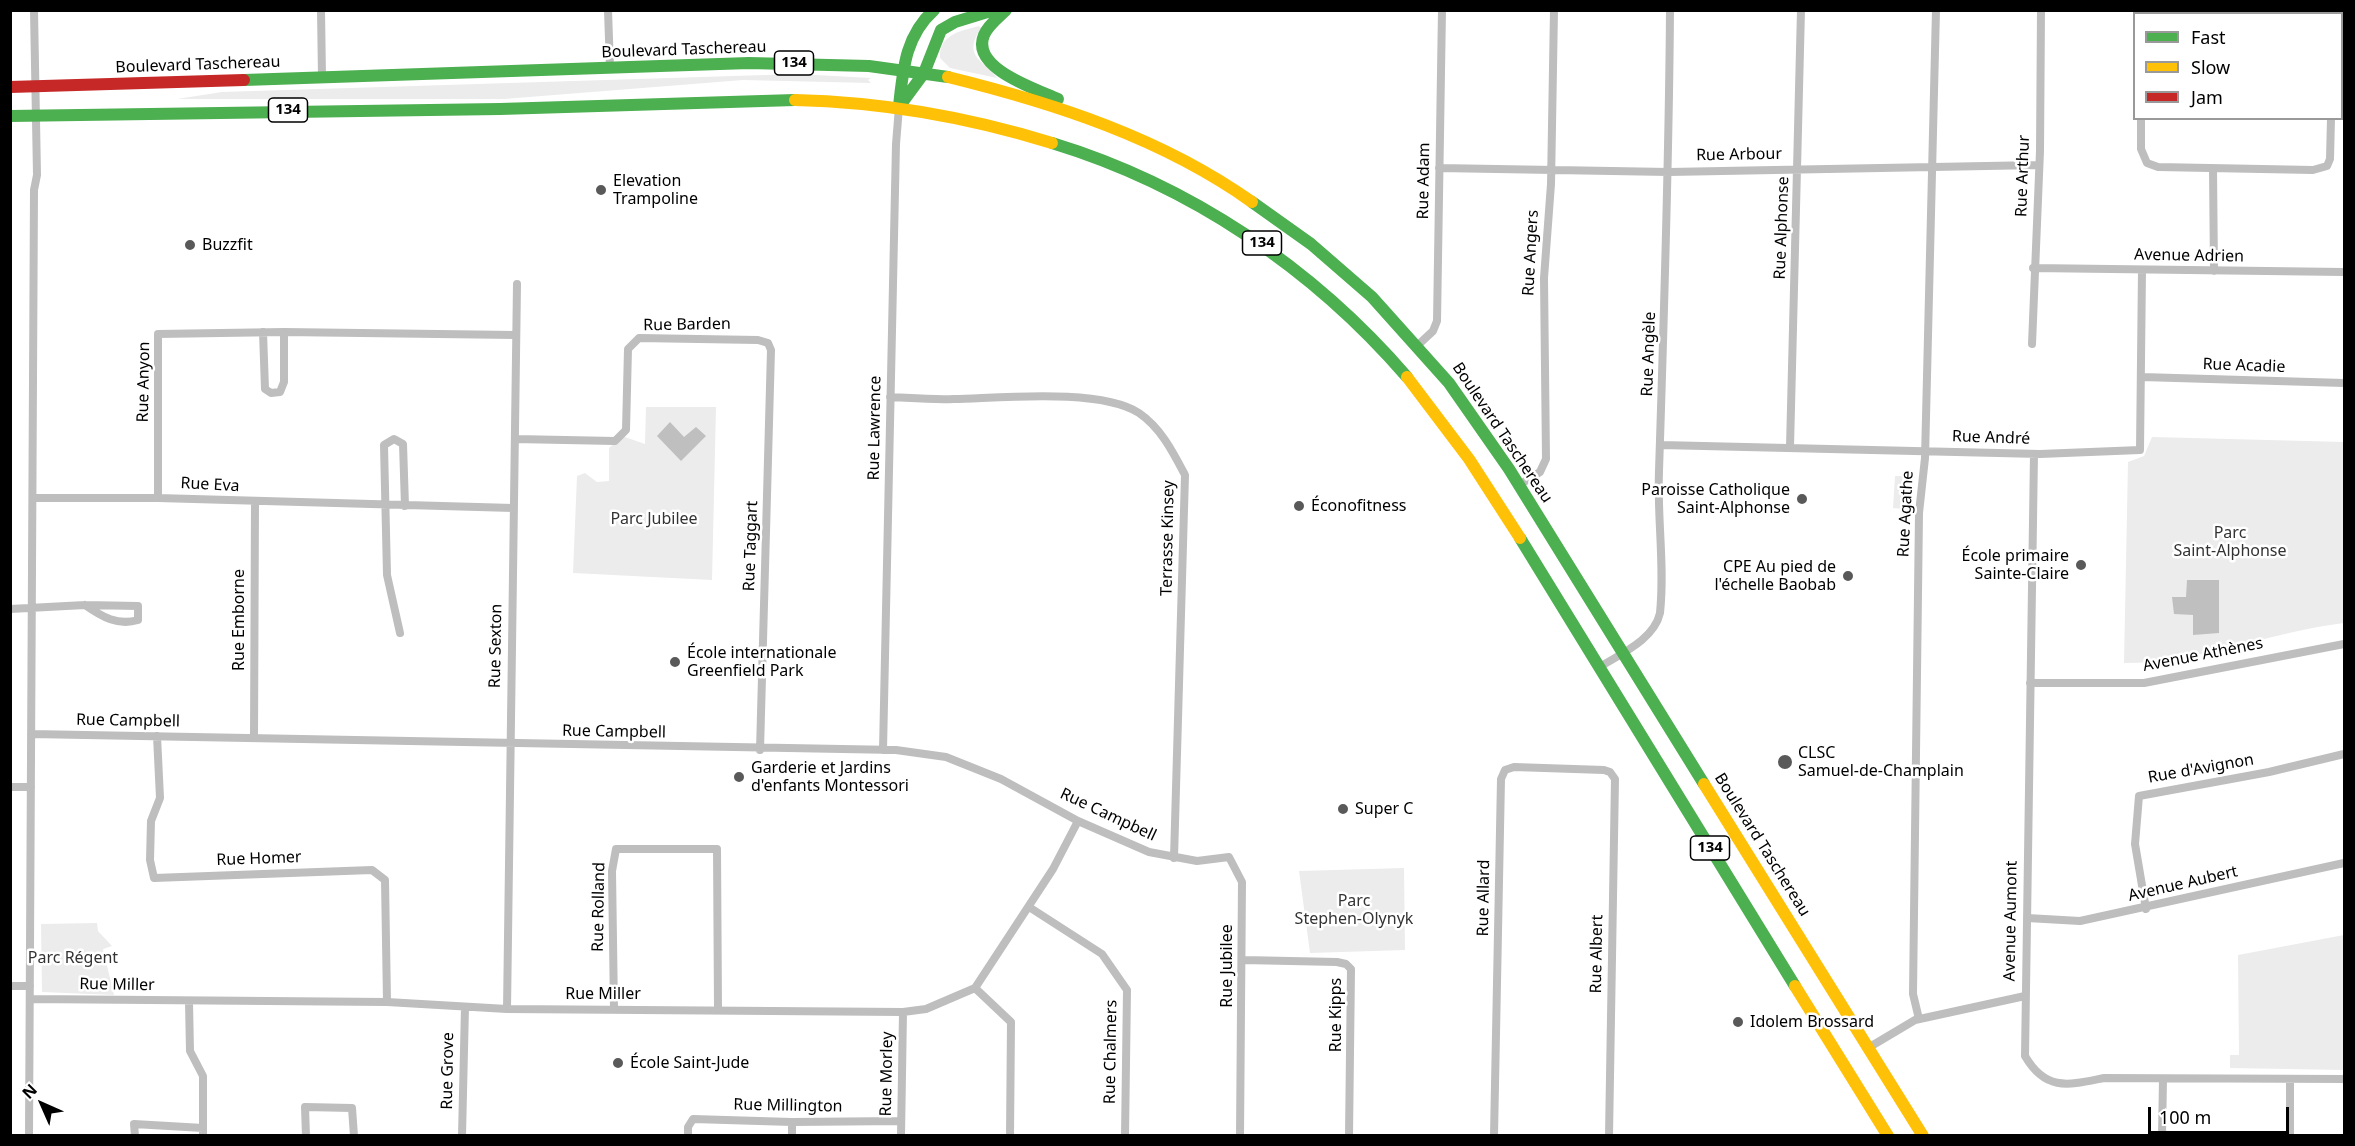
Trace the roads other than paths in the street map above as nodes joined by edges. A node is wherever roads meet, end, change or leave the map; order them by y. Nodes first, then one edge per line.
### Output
1 (34, 10) edge
2 (321, 10) edge
3 (608, 10) edge
4 (933, 10) edge
5 (994, 10) edge
6 (1006, 10) edge
7 (1442, 10) edge
8 (1554, 10) edge
9 (1670, 10) edge
10 (1801, 10) edge
11 (1936, 10) edge
12 (2041, 10) edge
13 (609, 68) junction
14 (903, 70) junction
15 (924, 73) junction
16 (322, 77) junction
17 (36, 86) junction
18 (10, 87) edge
19 (899, 107) junction
20 (10, 116) edge
21 (35, 116) junction
22 (2141, 120) edge
23 (2331, 120) edge
24 (1124, 132) junction
25 (2039, 165) junction
26 (1933, 167) junction
27 (1439, 168) junction
28 (1798, 169) junction
29 (2213, 169) junction
30 (1551, 170) junction
31 (1670, 172) junction
32 (2033, 268) junction
33 (2142, 270) junction
34 (2214, 271) junction
35 (2344, 272) edge
36 (517, 284) dead end
37 (263, 332) junction
38 (285, 332) junction
39 (515, 335) junction
40 (768, 343) joint
41 (2032, 344) dead end
42 (1418, 345) junction
43 (2142, 377) junction
44 (2344, 383) edge
45 (890, 397) junction
46 (515, 439) junction
47 (1661, 445) junction
48 (1790, 447) junction
49 (1924, 451) junction
50 (2034, 454) junction
51 (1519, 485) junction
52 (33, 498) junction
53 (158, 498) junction
54 (255, 502) junction
55 (405, 506) junction
56 (387, 507) junction
57 (513, 508) junction
58 (85, 605) junction
59 (10, 609) edge
60 (32, 609) junction
61 (400, 633) dead end
62 (2344, 644) edge
63 (1622, 652) junction
64 (1598, 668) junction
65 (2030, 683) junction
66 (32, 734) junction
67 (157, 736) junction
68 (254, 737) junction
69 (510, 744) junction
70 (760, 750) junction
71 (883, 750) junction
72 (2344, 753) edge
73 (1612, 774) joint
74 (10, 787) edge
75 (31, 787) junction
76 (1078, 821) junction
77 (1174, 858) junction
78 (2344, 863) edge
79 (1029, 907) junction
80 (2146, 909) junction
81 (2027, 918) junction
82 (1243, 960) junction
83 (10, 986) edge
84 (30, 986) junction
85 (975, 988) junction
86 (2025, 996) junction
87 (30, 999) junction
88 (189, 1002) junction
89 (387, 1002) junction
90 (465, 1007) junction
91 (507, 1009) junction
92 (614, 1009) junction
93 (718, 1009) junction
94 (903, 1012) junction
95 (1919, 1019) junction
96 (1868, 1048) junction
97 (2163, 1079) junction
98 (2290, 1079) junction
99 (2344, 1079) edge
100 (902, 1121) junction
101 (792, 1122) junction
102 (203, 1132) edge
103 (29, 1136) edge
104 (135, 1136) edge
105 (306, 1136) edge
106 (354, 1136) edge
107 (462, 1136) edge
108 (688, 1136) edge
109 (792, 1136) edge
110 (901, 1136) edge
111 (1010, 1136) edge
112 (1125, 1136) edge
113 (1240, 1136) edge
114 (1349, 1136) edge
115 (1494, 1136) edge
116 (1609, 1136) edge
117 (1888, 1136) edge
118 (1923, 1136) edge
119 (2162, 1136) edge
120 (2290, 1136) edge

1 - 17 street
2 - 16 street
3 - 13 street
4 - 14 main road
5 - 15 main road
6 - 24 main road
7 - 27 street, Rue Adam
8 - 30 street, Rue Angers
9 - 31 street, Rue Angèle
10 - 28 street, Rue Alphonse
11 - 26 street, Rue Agathe
12 - 25 street, Rue Arthur
13 - 14 main road, Boulevard Taschereau / 134
13 - 16 main road, Boulevard Taschereau / 134
14 - 15 main road, Boulevard Taschereau / 134
14 - 19 main road
15 - 19 main road
15 - 24 main road, Boulevard Taschereau / 134
16 - 17 main road, Boulevard Taschereau / 134
17 - 18 main road, Boulevard Taschereau / 134
17 - 21 street
19 - 21 main road, 134
19 - 45 street, Rue Lawrence
19 - 64 main road, 134
20 - 21 main road, 134
21 - 52 street
22 - 29 street
23 - 29 street
24 - 42 main road, Boulevard Taschereau / 134
25 - 26 street, Rue Arbour
25 - 32 street, Rue Arthur
26 - 28 street, Rue Arbour
26 - 49 street, Rue Agathe
27 - 30 street, Rue Arbour
27 - 42 street, Rue Adam
28 - 31 street, Rue Arbour
28 - 48 street, Rue Alphonse
29 - 34 street
30 - 31 street, Rue Arbour
30 - 51 street, Rue Angers
31 - 47 street, Rue Angèle
32 - 33 street, Avenue Adrien
32 - 41 street, Rue Arthur
33 - 34 street, Avenue Adrien
33 - 43 street, Rue André
34 - 35 street, Avenue Adrien
36 - 39 street, Rue Sexton
37 - 38 street, Rue Anyon
37 - 38 street
37 - 53 street, Rue Anyon
38 - 39 street, Rue Anyon
39 - 46 street, Rue Sexton
40 - 46 street, Rue Barden
40 - 70 street, Rue Taggart
42 - 51 main road, Boulevard Taschereau / 134
43 - 44 street, Rue Acadie
43 - 50 street, Rue André
45 - 71 street, Rue Lawrence
45 - 77 street, Terrasse Kinsey
46 - 57 street, Rue Sexton
47 - 48 street, Rue André
47 - 63 street, Rue Angèle
48 - 49 street, Rue André
49 - 50 street, Rue André
49 - 95 street, Rue Agathe
50 - 65 street, Avenue Aumont
51 - 63 main road, Boulevard Taschereau / 134
52 - 53 street, Rue Eva
52 - 60 street
53 - 54 street, Rue Eva
54 - 56 street, Rue Eva
54 - 68 street, Rue Emborne
55 - 56 street, Rue Eva
55 - 56 street
55 - 57 street, Rue Eva
56 - 61 street
57 - 69 street, Rue Sexton
58 - 58 street
58 - 60 street
59 - 60 street
60 - 66 street
62 - 65 street, Avenue Athènes
63 - 64 street, Rue Angèle
63 - 96 main road, Boulevard Taschereau / 134
64 - 117 main road, 134
65 - 81 street, Avenue Aumont
66 - 67 street, Rue Campbell
66 - 75 street
67 - 68 street, Rue Campbell
67 - 89 street, Rue Homer
68 - 69 street, Rue Campbell
69 - 70 street, Rue Campbell
69 - 91 street, Rue Sexton
70 - 71 street, Rue Campbell
71 - 76 street, Rue Campbell
72 - 80 street, Rue d'Avignon
73 - 115 street, Rue Allard
73 - 116 street, Rue Albert
74 - 75 street
75 - 84 street
76 - 77 street, Rue Campbell
76 - 79 street
77 - 82 street, Rue Jubilee
78 - 80 street, Avenue Aubert
79 - 85 street
79 - 112 street, Rue Chalmers
80 - 81 street, Avenue Aubert
81 - 86 street, Avenue Aumont
82 - 113 street, Rue Jubilee
82 - 114 street, Rue Kipps
83 - 84 street
84 - 87 street
85 - 94 street, Rue Miller
85 - 111 street
86 - 95 street
86 - 97 street, Avenue Aumont
87 - 88 street, Rue Miller
87 - 103 street
88 - 89 street, Rue Miller
88 - 102 street
89 - 90 street, Rue Miller
90 - 91 street, Rue Miller
90 - 107 street, Rue Grove
91 - 92 street, Rue Miller
92 - 93 street, Rue Miller
92 - 93 street, Rue Rolland
93 - 94 street, Rue Miller
94 - 100 street, Rue Morley
95 - 96 street
96 - 118 main road, Boulevard Taschereau / 134
97 - 98 street, Avenue Aumont
97 - 119 street
98 - 99 street, Avenue Aumont
98 - 120 street
100 - 101 street, Rue Millington
100 - 110 street, Rue Morley
101 - 108 street, Rue Millington
101 - 109 street
102 - 104 street
105 - 106 street

